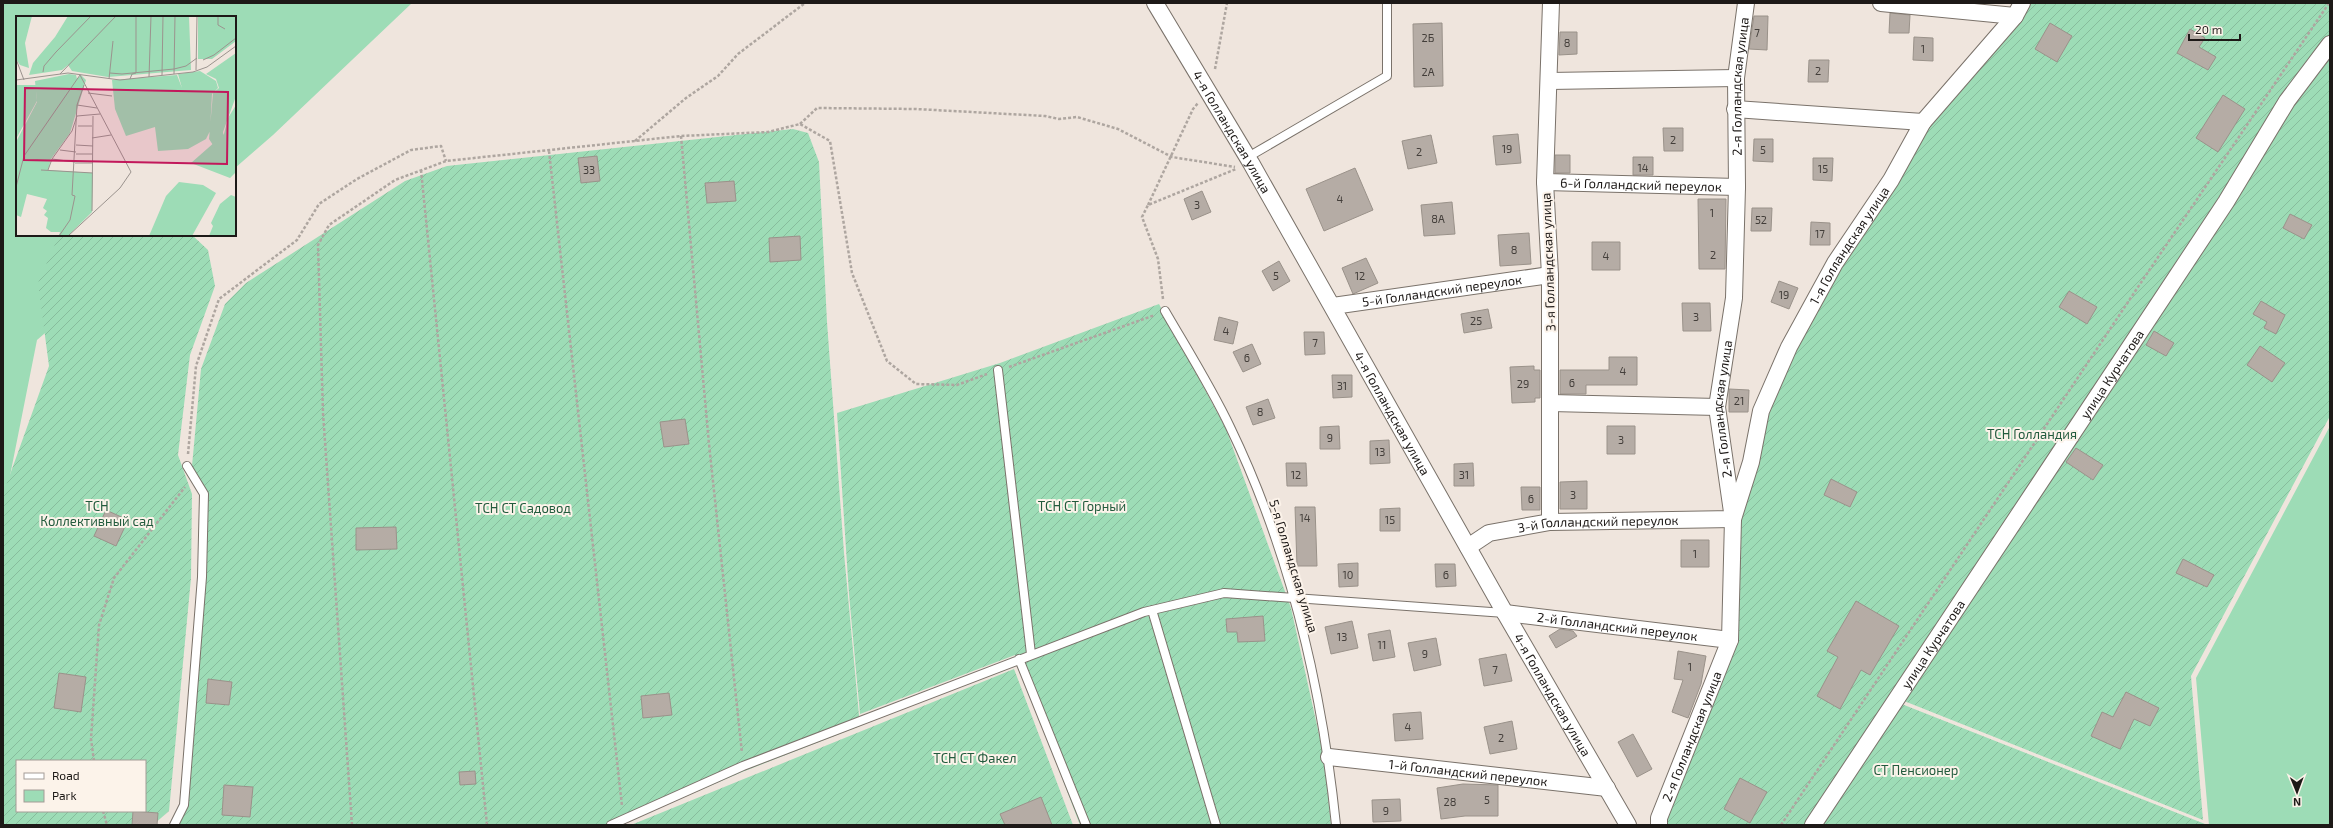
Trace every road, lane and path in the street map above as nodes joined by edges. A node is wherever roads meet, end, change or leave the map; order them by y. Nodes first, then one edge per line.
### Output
1 (805, 3) edge
2 (1155, 3) edge
3 (1227, 3) edge
4 (1387, 3) edge
5 (1551, 3) edge
6 (1746, 3) edge
7 (1881, 3) edge
8 (2329, 3) edge
9 (2019, 9) edge
10 (2330, 44) edge
11 (1736, 78) junction
12 (1549, 81) junction
13 (1208, 92) junction
14 (1735, 108) junction
15 (1923, 122) junction
16 (800, 124) junction
17 (681, 136) junction
18 (634, 142) junction
19 (549, 151) junction
20 (1172, 157) junction
21 (446, 161) junction
22 (1244, 162) junction
23 (421, 170) junction
24 (1545, 182) junction
25 (1737, 187) junction
26 (319, 204) dead end
27 (1148, 205) junction
28 (1550, 275) junction
29 (1333, 306) junction
30 (1165, 311) junction
31 (998, 370) junction
32 (1551, 403) junction
33 (1717, 407) junction
34 (187, 466) dead end
35 (1733, 519) junction
36 (1550, 522) junction
37 (1468, 547) junction
38 (1294, 599) junction
39 (1152, 610) junction
40 (1505, 613) junction
41 (1730, 640) junction
42 (1031, 654) junction
43 (1019, 659) junction
44 (1329, 757) junction
45 (744, 766) junction
46 (1607, 788) junction
47 (104, 812) edge
48 (624, 819) junction
49 (108, 825) edge
50 (174, 825) edge
51 (352, 825) edge
52 (487, 825) edge
53 (611, 825) edge
54 (1086, 825) edge
55 (1216, 825) edge
56 (1336, 825) edge
57 (1628, 825) edge
58 (1659, 825) edge
59 (1782, 825) edge
60 (1813, 825) edge

1 - 18 path
2 - 13 street, 4-я Голландская улица
3 - 13 path
4 - 22 lane
5 - 12 street, 3-я Голландская улица
6 - 11 street, 2-я Голландская улица
7 - 9 street
8 - 59 path
9 - 15 street, 1-я Голландская улица
10 - 60 street, улица Курчатова
11 - 12 street
11 - 14 street, 2-я Голландская улица
12 - 24 street, 3-я Голландская улица
13 - 20 path
13 - 22 street, 4-я Голландская улица
14 - 15 street
14 - 25 street, 2-я Голландская улица
15 - 35 street, 1-я Голландская улица
16 - 17 path
16 - 20 path
16 - 31 path
17 - 18 path
17 - 45 path
18 - 19 path
19 - 21 path
19 - 48 path
20 - 22 path
20 - 27 path
21 - 23 path
21 - 26 path
22 - 27 path
22 - 29 street, 4-я Голландская улица
23 - 51 path
23 - 52 path
24 - 25 street, 6-й Голландский переулок
24 - 28 street, 3-я Голландская улица
25 - 33 street, 2-я Голландская улица
27 - 30 path
28 - 29 street, 5-й Голландский переулок
28 - 32 street, 3-я Голландская улица
29 - 37 street, 4-я Голландская улица
30 - 31 path
30 - 38 lane, 5-я Голландская улица
31 - 42 lane
32 - 33 street
32 - 36 street, 3-я Голландская улица
33 - 35 street, 2-я Голландская улица
34 - 50 lane
35 - 36 street, 3-й Голландский переулок
35 - 41 street, 2-я Голландская улица
36 - 37 street, 3-й Голландский переулок
37 - 40 street, 4-я Голландская улица
38 - 39 lane
38 - 40 lane
38 - 44 lane, 5-я Голландская улица
39 - 42 lane
39 - 55 lane
40 - 41 street, 2-й Голландский переулок
40 - 46 street, 4-я Голландская улица
41 - 58 street, 2-я Голландская улица
42 - 43 lane
43 - 45 lane
43 - 54 lane
44 - 46 street, 1-й Голландский переулок
44 - 56 lane, 5-я Голландская улица
45 - 48 lane
46 - 57 street, 4-я Голландская улица
47 - 49 path
48 - 53 lane

